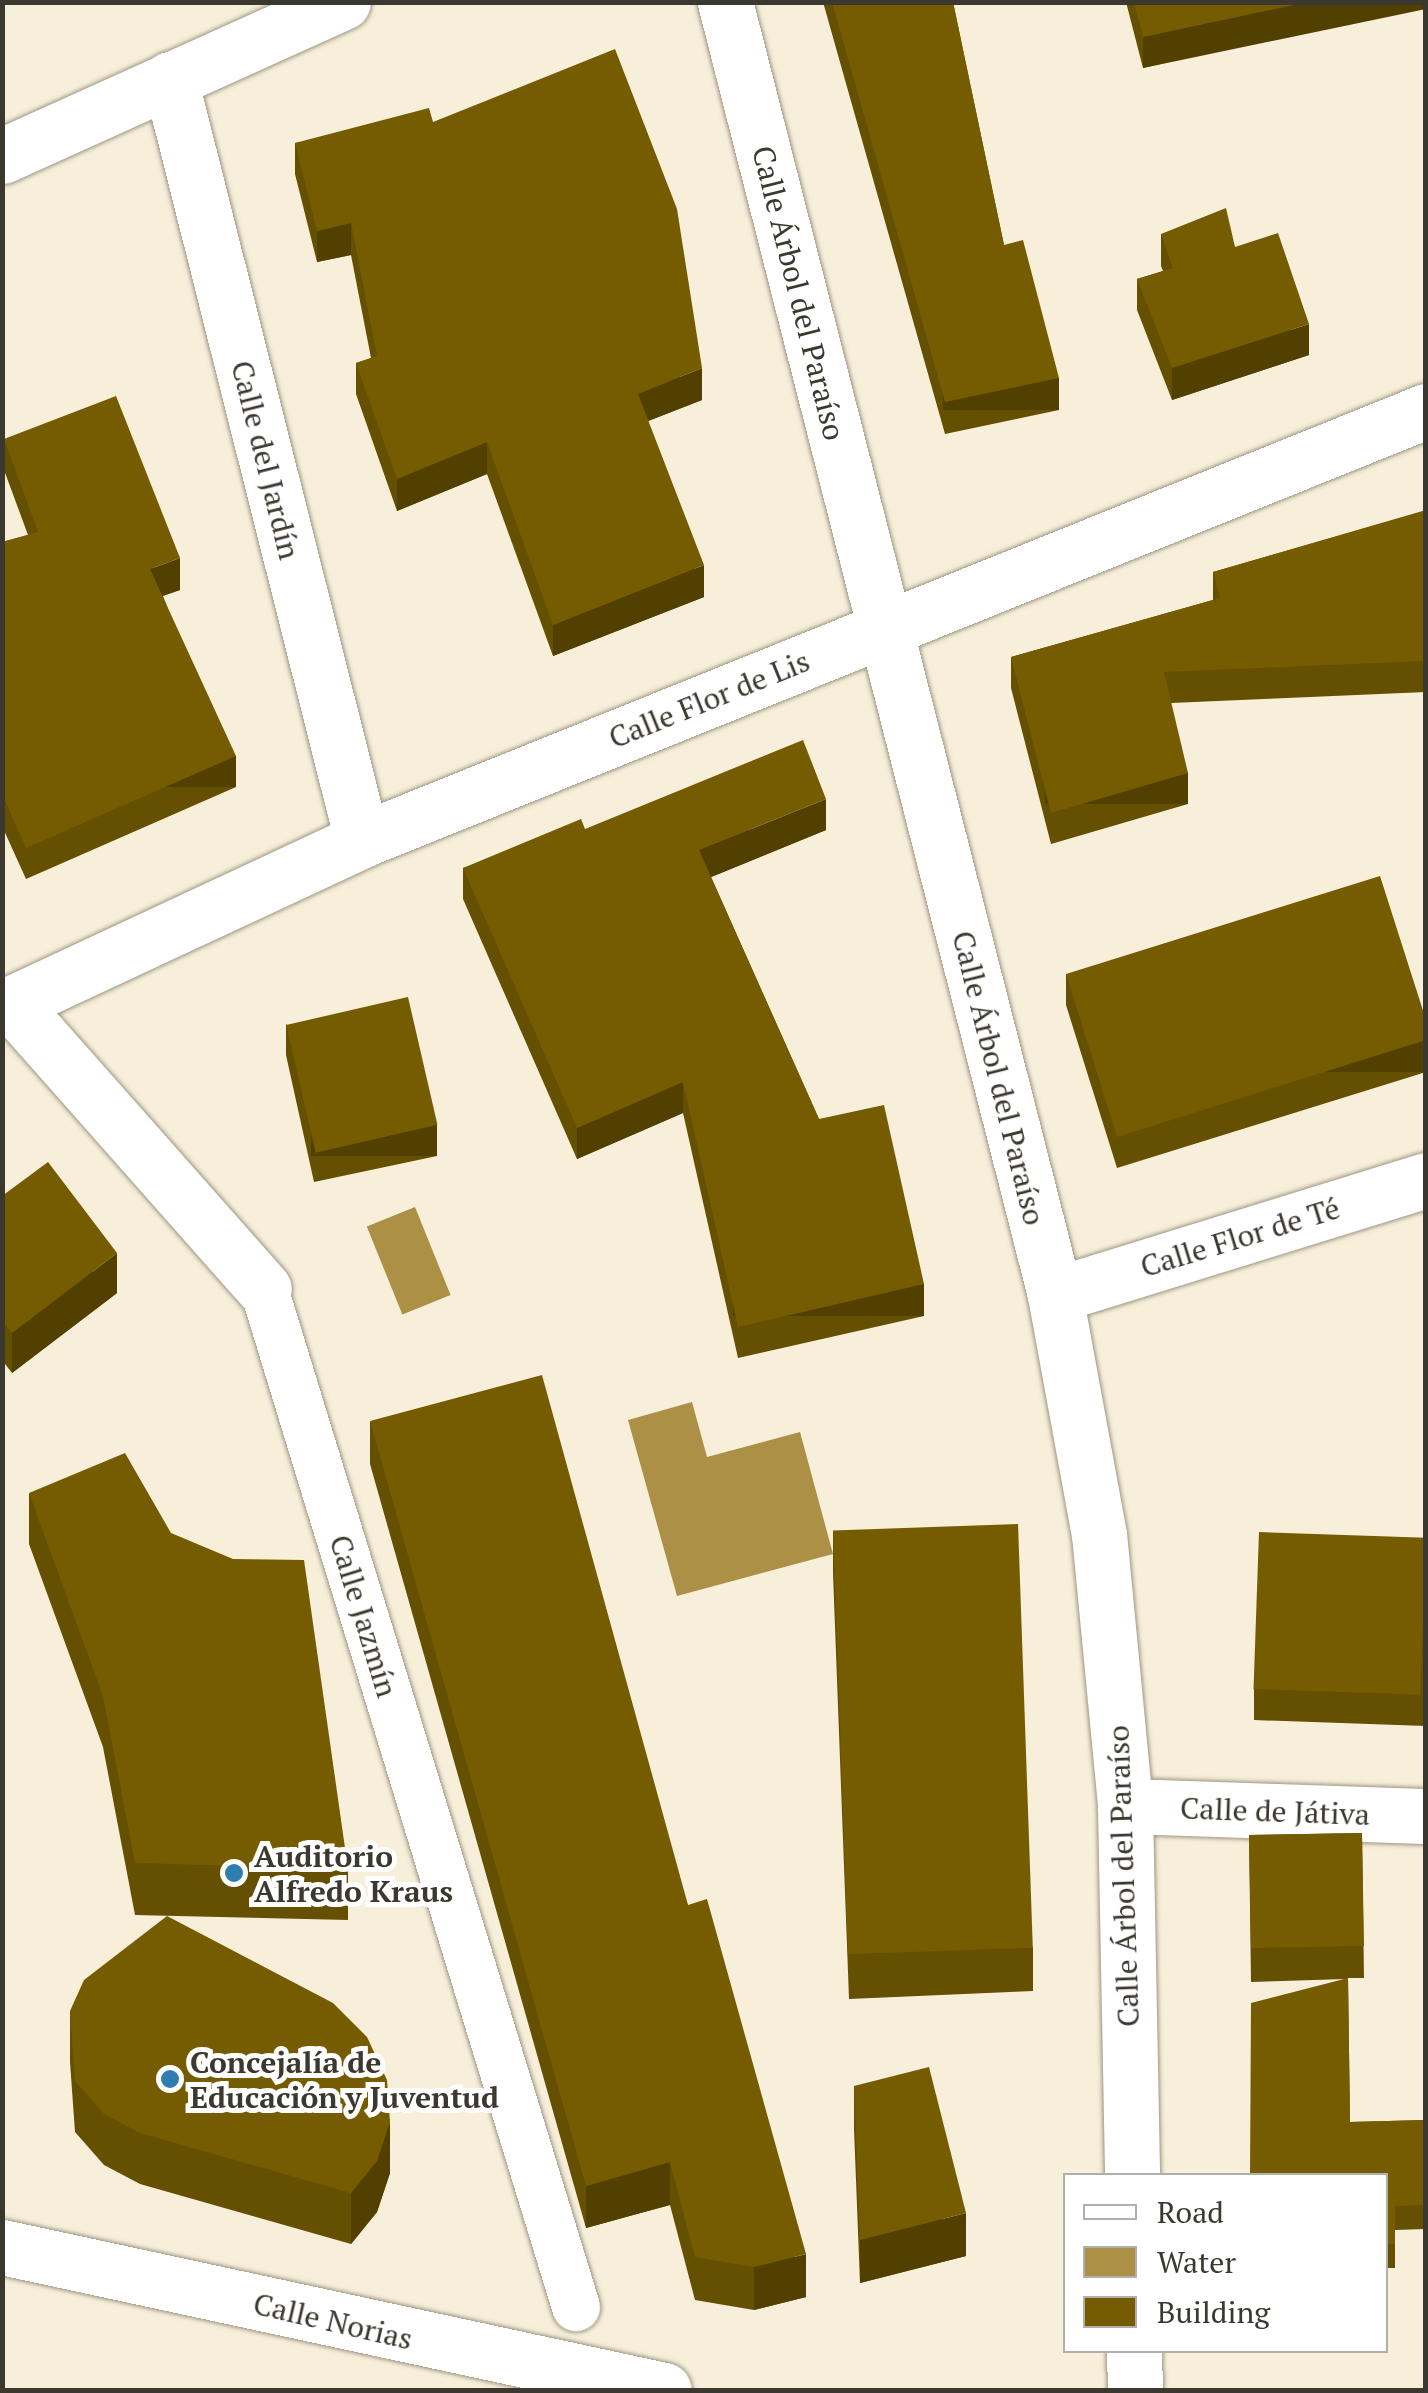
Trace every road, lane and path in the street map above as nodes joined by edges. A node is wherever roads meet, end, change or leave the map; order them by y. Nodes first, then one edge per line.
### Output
1 (343, 2) edge
2 (725, 2) edge
3 (170, 79) junction
4 (2, 156) edge
5 (1426, 411) edge
6 (884, 627) junction
7 (362, 840) junction
8 (8, 1006) edge
9 (1426, 1180) edge
10 (264, 1289) joint
11 (1055, 1295) junction
12 (1125, 1806) junction
13 (1426, 1816) edge
14 (1132, 2173) edge
15 (2, 2247) edge
16 (576, 2307) dead end
17 (1134, 2353) edge
18 (664, 2390) edge
19 (1135, 2390) edge

1 - 3 street
2 - 6 street, Calle Árbol del Paraíso
3 - 4 street
3 - 7 street, Calle del Jardín
5 - 6 street, Calle Flor de Lis
6 - 7 street, Calle Flor de Lis
6 - 11 street, Calle Árbol del Paraíso
7 - 8 street, Calle Flor de Lis
8 - 10 street, Calle Jazmín
9 - 11 street, Calle Flor de Té
10 - 16 street, Calle Jazmín
11 - 12 street, Calle Árbol del Paraíso
12 - 13 street, Calle de Játiva
12 - 14 street, Calle Árbol del Paraíso
15 - 18 street, Calle Norias
17 - 19 street

